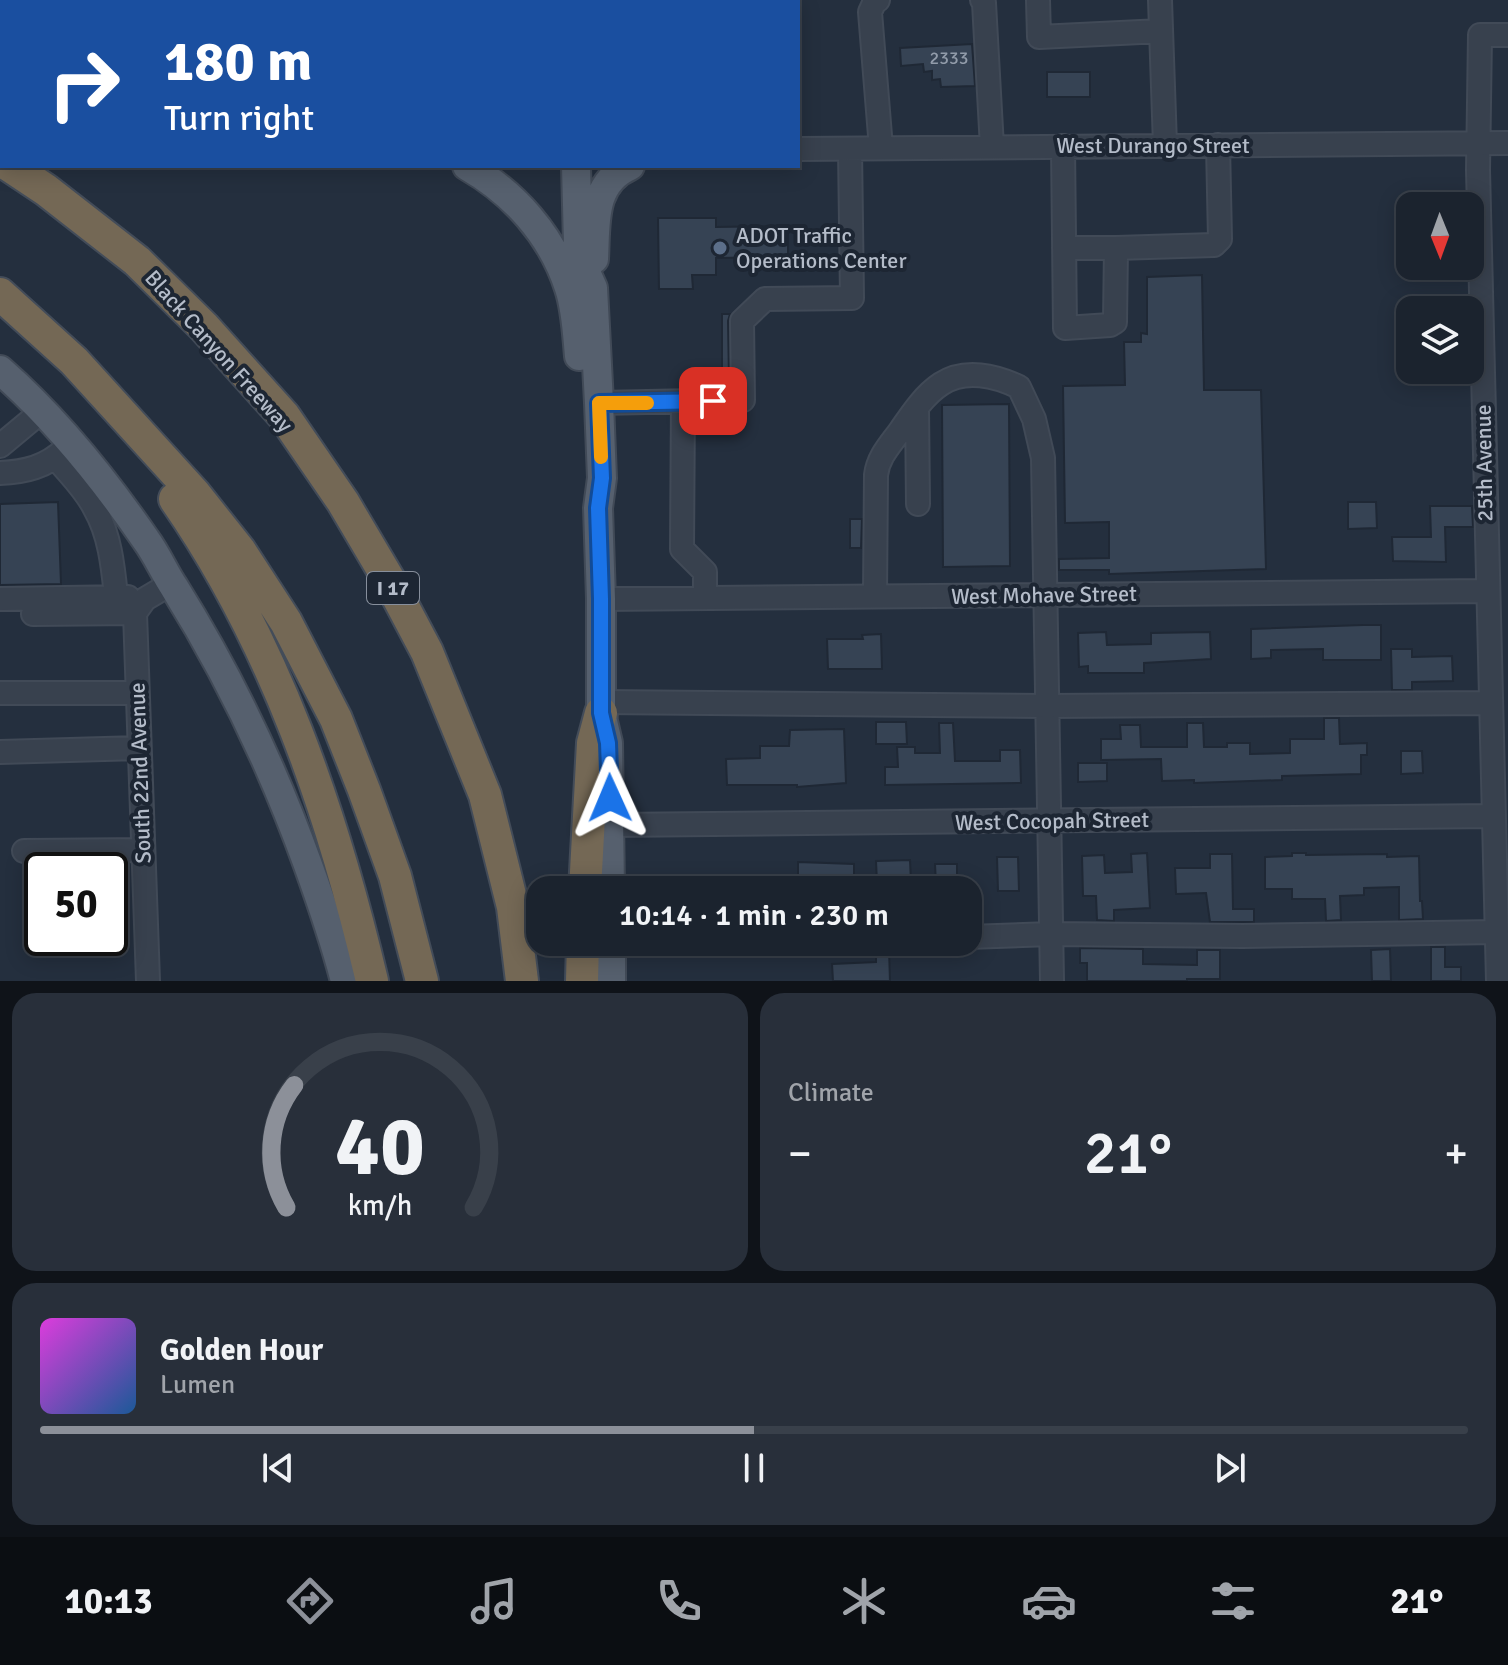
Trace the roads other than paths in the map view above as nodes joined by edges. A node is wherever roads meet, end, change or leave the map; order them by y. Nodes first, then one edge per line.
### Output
1 (878, 0) edge
2 (982, 0) edge
3 (1038, 0) edge
4 (1160, 0) edge
5 (1161, 31) junction
6 (1508, 35) edge
7 (1477, 143) junction
8 (1508, 143) edge
9 (1165, 145) junction
10 (1218, 145) junction
11 (1063, 146) junction
12 (992, 147) junction
13 (881, 148) junction
14 (800, 149) edge
15 (850, 149) junction
16 (13, 168) edge
17 (470, 168) edge
18 (576, 168) edge
19 (626, 168) edge
20 (1064, 248) junction
21 (1116, 248) junction
22 (593, 288) junction
23 (0, 294) edge
24 (74, 361) junction
25 (0, 370) edge
26 (683, 402) junction
27 (599, 403) junction
28 (917, 408) junction
29 (42, 411) junction
30 (0, 446) edge
31 (64, 450) junction
32 (0, 473) edge
33 (102, 498) junction
34 (918, 504) dead end
35 (598, 508) junction
36 (172, 583) junction
37 (1487, 591) junction
38 (1044, 595) junction
39 (116, 596) junction
40 (875, 596) junction
41 (705, 598) junction
42 (0, 599) edge
43 (601, 599) junction
44 (140, 606) junction
45 (0, 614) edge
46 (0, 693) edge
47 (137, 693) junction
48 (1490, 703) junction
49 (1047, 706) junction
50 (601, 708) junction
51 (139, 748) junction
52 (0, 752) edge
53 (1494, 816) junction
54 (1048, 821) junction
55 (611, 825) junction
56 (143, 850) junction
57 (24, 851) dead end
58 (586, 876) edge
59 (610, 876) edge
60 (1497, 932) junction
61 (1051, 934) junction
62 (982, 936) edge
63 (583, 956) edge
64 (611, 956) edge
65 (148, 981) edge
66 (345, 981) edge
67 (372, 981) edge
68 (422, 981) edge
69 (522, 981) edge
70 (582, 981) edge
71 (611, 981) edge
72 (1052, 981) edge
73 (1498, 981) edge

1 - 13 street
2 - 12 street
3 - 5 street
4 - 5 street
5 - 9 street
6 - 7 street, 25th Avenue
7 - 8 street, West Durango Street
7 - 10 street, West Durango Street
7 - 37 street, 25th Avenue
9 - 10 street, West Durango Street
9 - 11 street, West Durango Street
10 - 21 street
11 - 12 street, West Durango Street
11 - 20 street
12 - 13 street, West Durango Street
13 - 15 street, West Durango Street
14 - 15 street, West Durango Street
15 - 26 street
16 - 69 highway, Black Canyon Freeway / I 17
17 - 35 main road
18 - 22 main road
19 - 22 main road
20 - 21 street
20 - 21 street
22 - 27 main road
23 - 24 highway
24 - 67 highway
24 - 68 highway
25 - 29 main road
26 - 27 street
26 - 41 street
27 - 35 main road
28 - 34 street
28 - 38 street
28 - 40 street
29 - 30 street
29 - 31 main road
31 - 32 street
31 - 33 main road
33 - 36 main road
33 - 39 street
35 - 43 main road
36 - 44 street
36 - 66 main road
37 - 38 street, West Mohave Street
37 - 48 street, 25th Avenue
38 - 40 street, West Mohave Street
38 - 49 street
39 - 42 street
39 - 44 street
40 - 41 street, West Mohave Street
41 - 43 street, West Mohave Street
43 - 50 main road
44 - 45 street
44 - 47 street, South 22nd Avenue
46 - 47 street
47 - 51 street, South 22nd Avenue
48 - 49 street
48 - 53 street, 25th Avenue
49 - 50 street
49 - 54 street
50 - 55 main road
50 - 58 highway
51 - 52 street
51 - 56 street, South 22nd Avenue
53 - 54 street, West Cocopah Street
53 - 60 street, 25th Avenue
54 - 55 street, West Cocopah Street
54 - 61 street
55 - 59 main road
56 - 57 street
56 - 65 street, South 22nd Avenue
60 - 61 street
60 - 73 street, 25th Avenue
61 - 62 street
61 - 72 street
63 - 70 highway
64 - 71 main road

